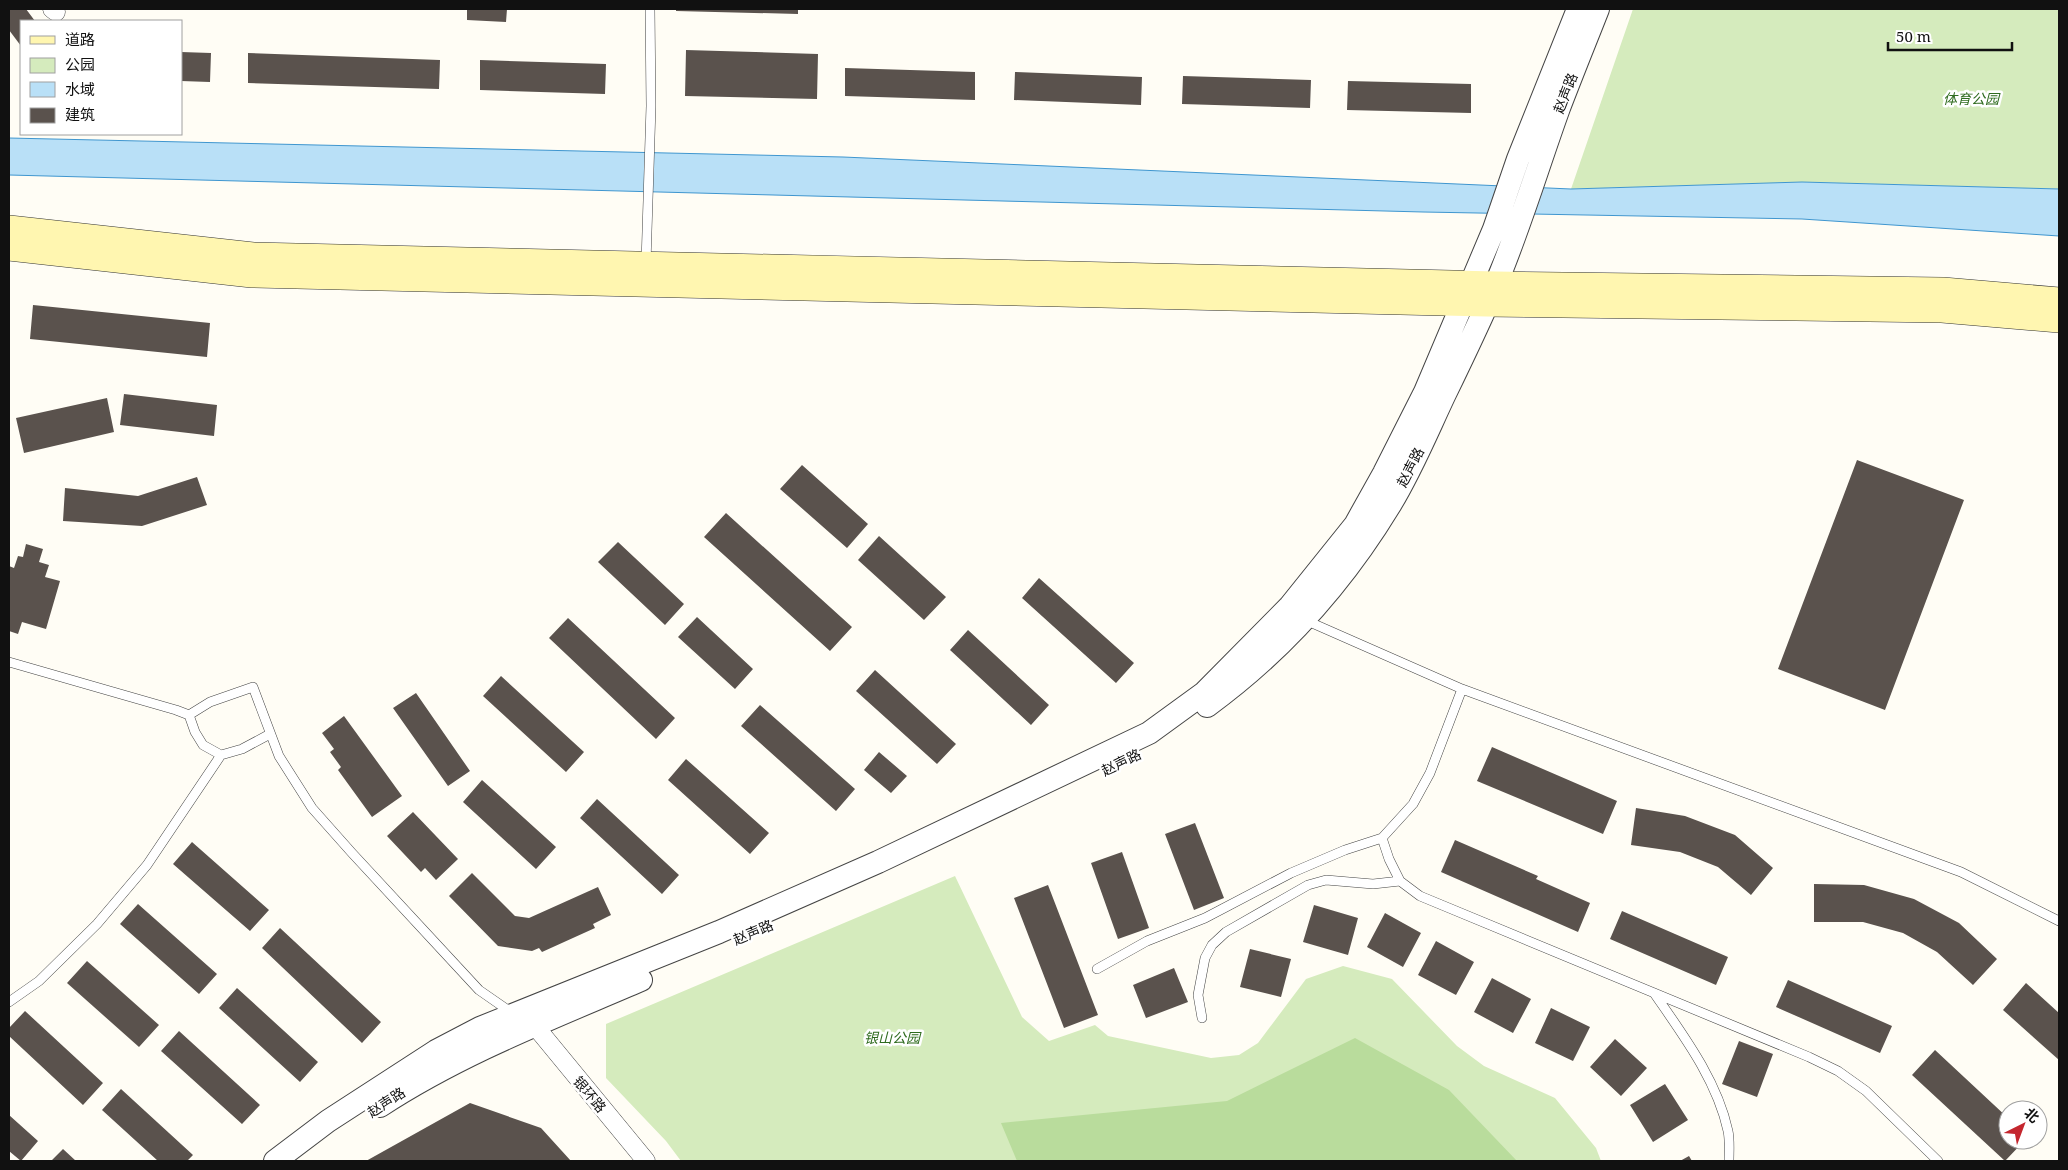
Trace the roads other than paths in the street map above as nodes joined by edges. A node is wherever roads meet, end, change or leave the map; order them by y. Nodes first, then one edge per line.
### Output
1 (650, 9) edge
2 (1578, 9) edge
3 (1598, 9) edge
4 (9, 228) edge
5 (9, 248) edge
6 (646, 265) junction
7 (1467, 293) junction
8 (1492, 294) junction
9 (2059, 300) edge
10 (2059, 320) edge
11 (1305, 620) junction
12 (9, 662) edge
13 (1462, 689) junction
14 (189, 715) junction
15 (270, 734) junction
16 (221, 755) junction
17 (1382, 838) junction
18 (1400, 880) junction
19 (2059, 921) edge
20 (1096, 969) dead end
21 (1654, 993) junction
22 (9, 1002) edge
23 (515, 1014) junction
24 (1202, 1018) dead end
25 (535, 1026) junction
26 (275, 1161) edge
27 (299, 1161) edge
28 (646, 1161) edge
29 (1729, 1161) edge
30 (1938, 1161) edge

1 - 6 lane
2 - 7 street
3 - 8 street, 赵声路
4 - 6 main road
5 - 7 main road
6 - 7 main road
7 - 8 main road
7 - 23 street
8 - 9 main road
8 - 10 main road
8 - 11 street, 赵声路
11 - 13 lane
11 - 25 street, 赵声路
12 - 14 lane
13 - 17 lane
13 - 19 lane
14 - 15 lane
14 - 16 lane
15 - 16 lane
15 - 23 lane
16 - 22 lane
17 - 18 lane
17 - 20 lane
18 - 21 lane
18 - 24 lane
21 - 29 lane
21 - 30 lane
23 - 25 lane
23 - 26 street
25 - 27 street, 赵声路
25 - 28 street, 银环路

